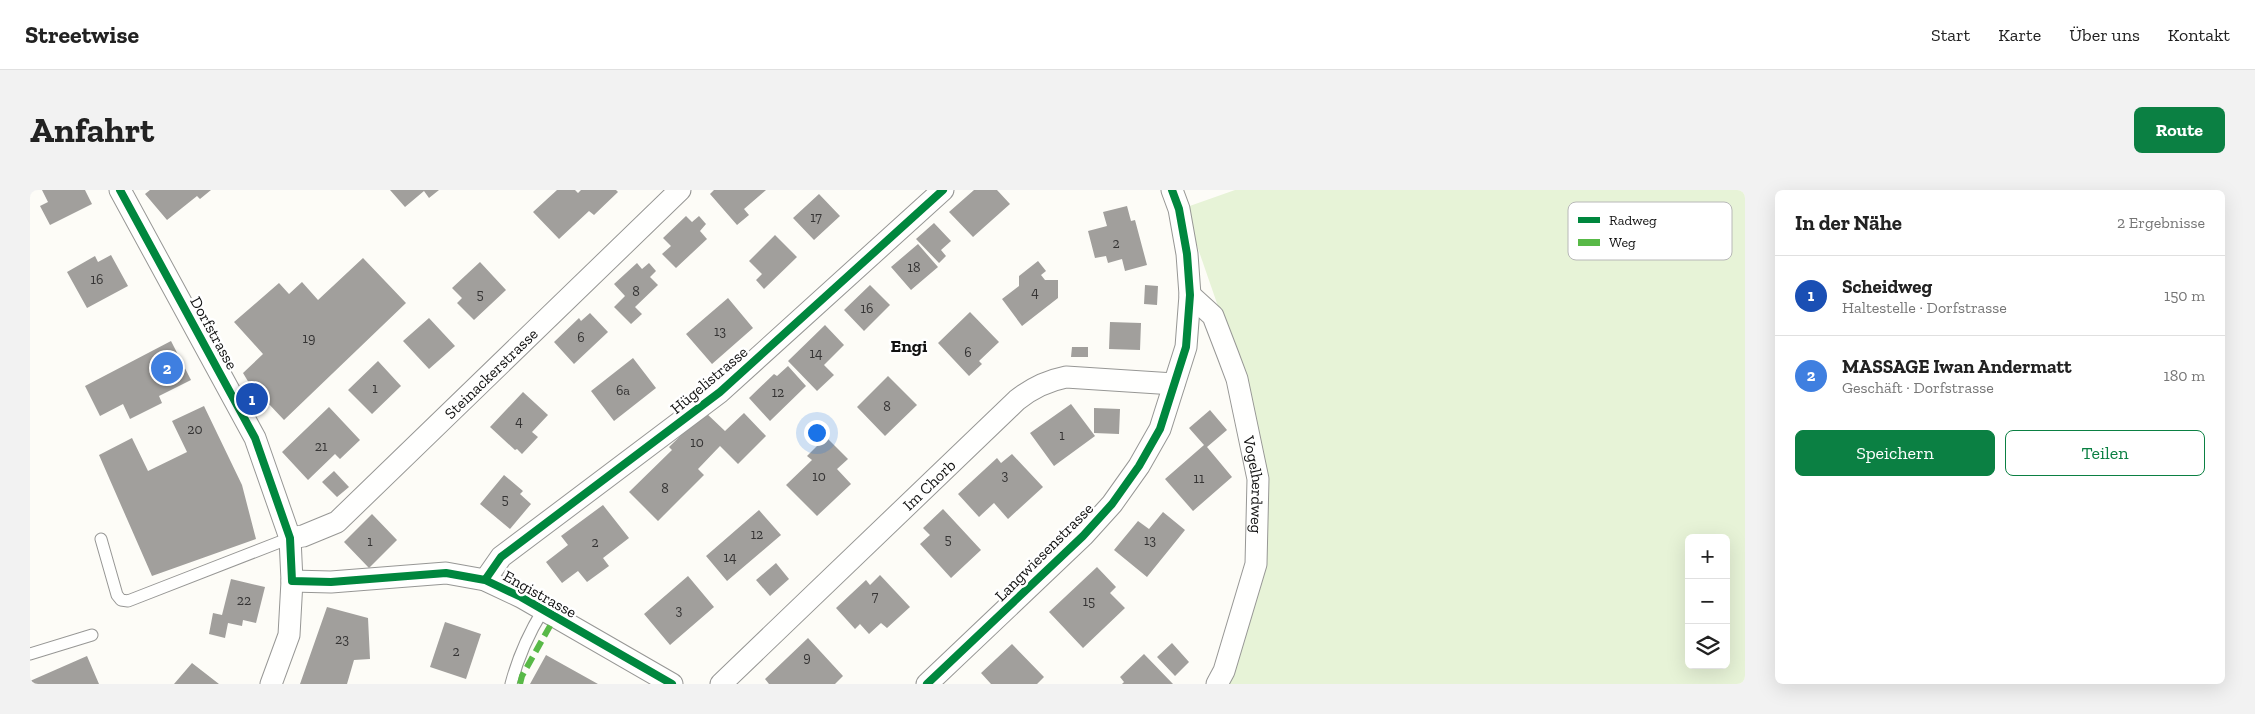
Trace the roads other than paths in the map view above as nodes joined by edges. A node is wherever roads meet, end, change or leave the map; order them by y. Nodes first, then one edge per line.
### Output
1 (120, 190) edge
2 (680, 190) edge
3 (943, 190) edge
4 (1172, 190) edge
5 (1190, 295) junction
6 (1174, 384) junction
7 (100, 538) dead end
8 (290, 538) junction
9 (485, 580) junction
10 (292, 581) junction
11 (543, 610) junction
12 (92, 635) dead end
13 (30, 654) edge
14 (271, 684) edge
15 (511, 684) edge
16 (672, 684) edge
17 (721, 684) edge
18 (927, 684) edge
19 (1217, 684) edge

1 - 8 street, Dorfstrasse
2 - 8 street, Steinackerstrasse
3 - 9 street, Hügelistrasse
4 - 5 street, Langwiesenstrasse
5 - 6 street, Langwiesenstrasse
5 - 19 street, Vogelherdweg
6 - 17 street, Im Chorb
6 - 18 street, Langwiesenstrasse
7 - 8 lane
8 - 10 street, Dorfstrasse
9 - 10 street, Engistrasse
9 - 11 street, Engistrasse
10 - 14 street, Dorfstrasse
11 - 15 lane
11 - 16 street, Engistrasse
12 - 13 lane

